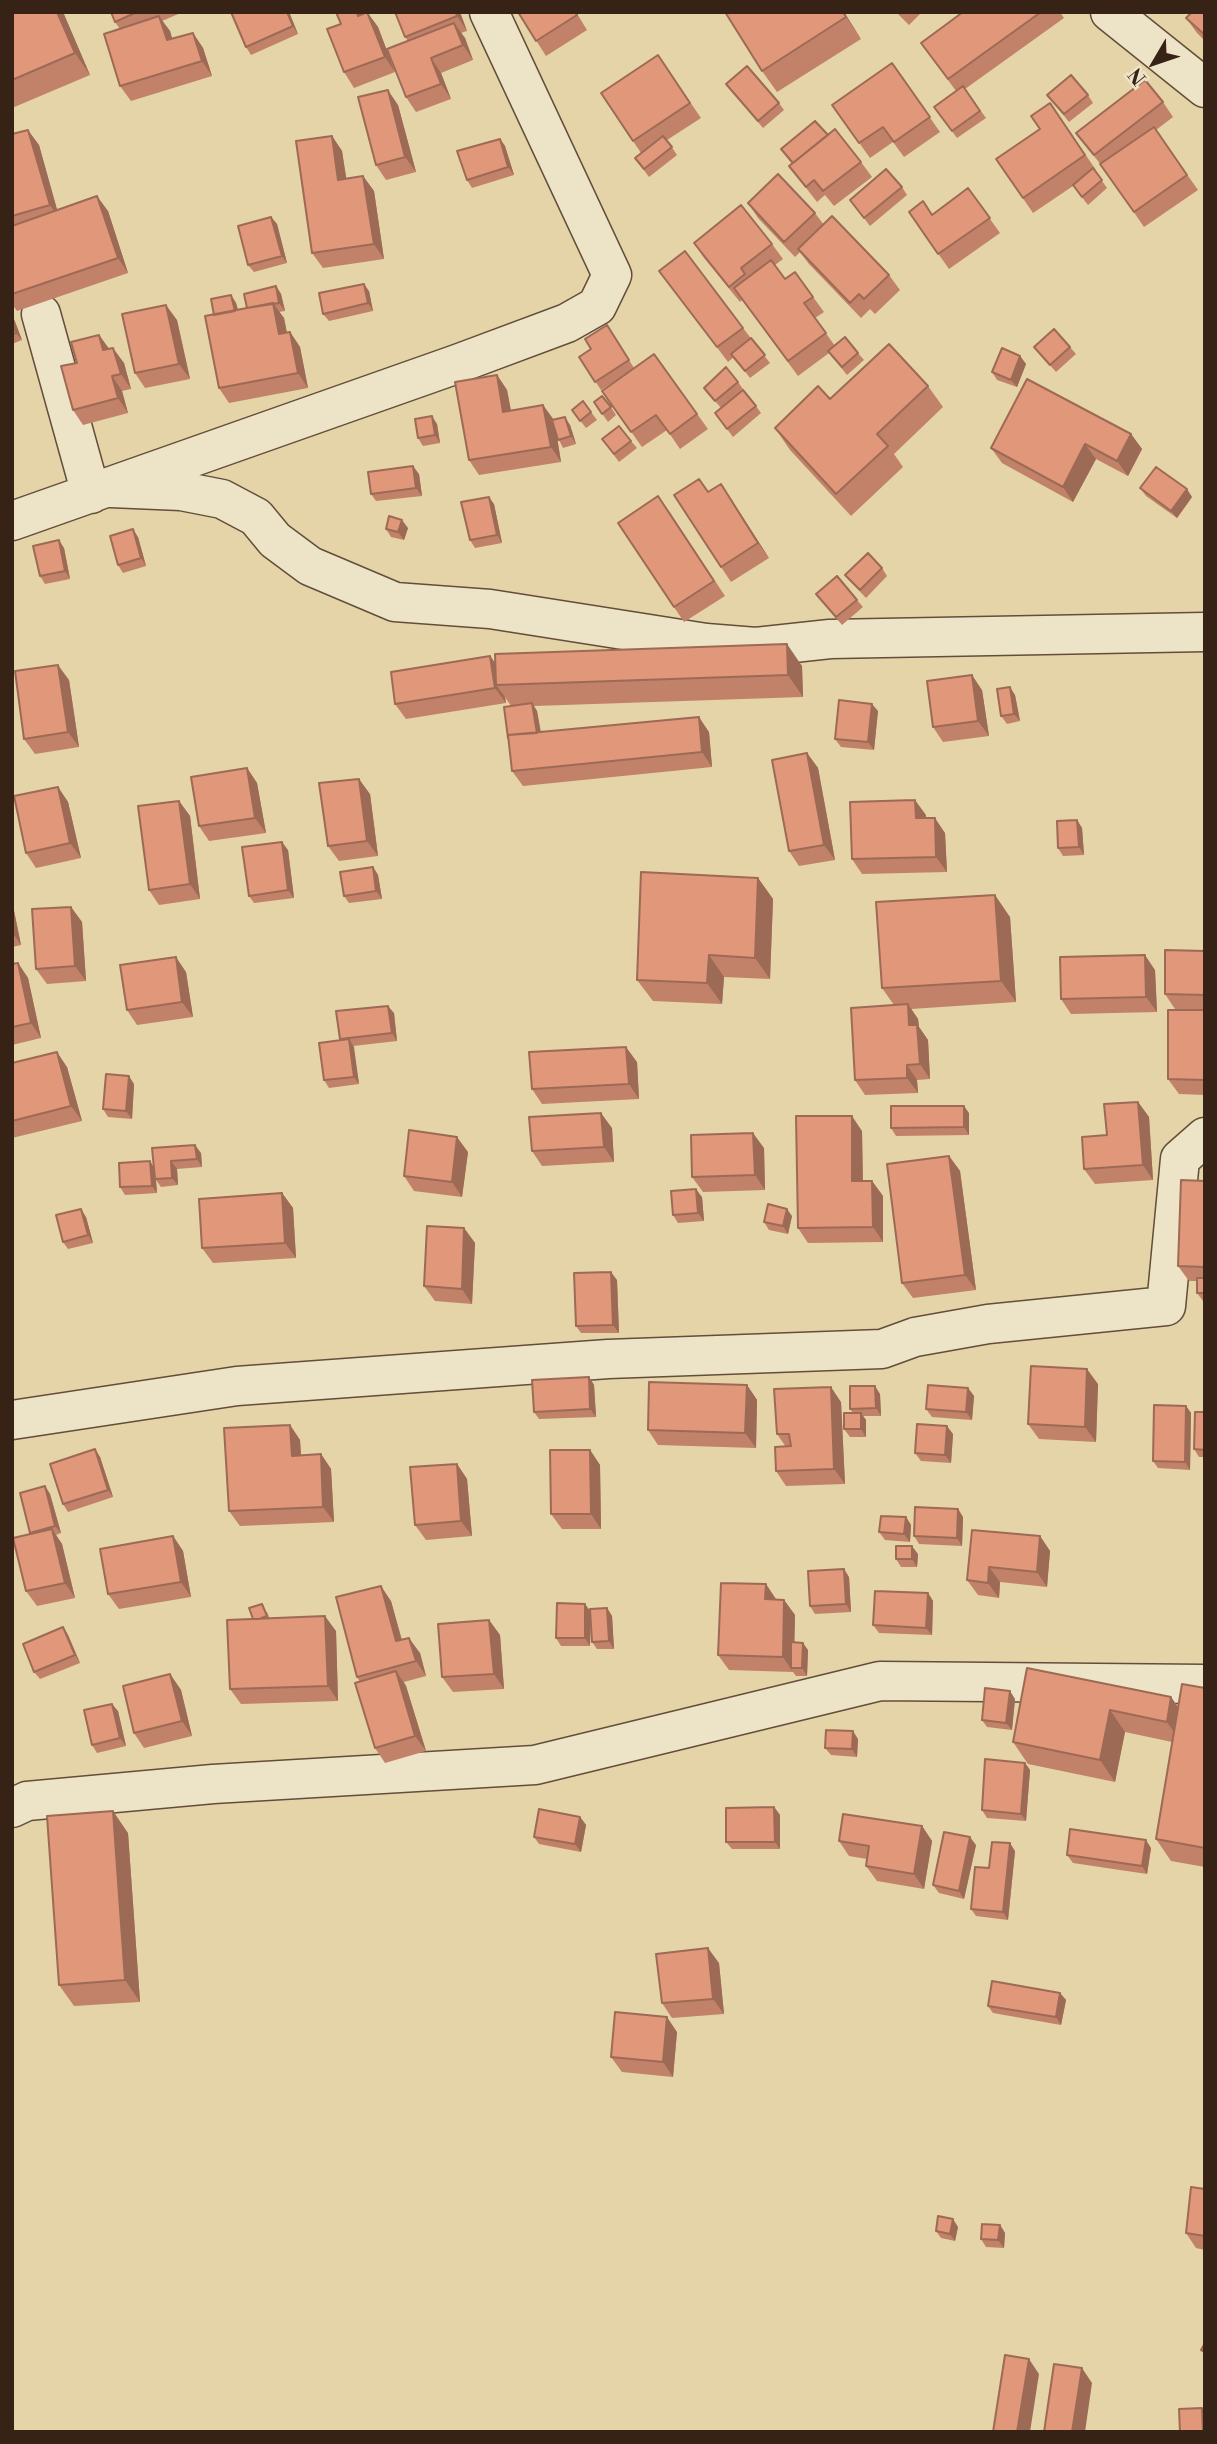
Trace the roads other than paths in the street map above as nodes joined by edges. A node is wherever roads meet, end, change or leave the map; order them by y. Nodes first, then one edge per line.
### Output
1 (489, 12) edge
2 (1110, 12) edge
3 (1205, 88) edge
4 (41, 314) dead end
5 (101, 491) junction
6 (12, 521) edge
7 (1205, 632) edge
8 (1205, 1137) edge
9 (12, 1420) edge
10 (1205, 1684) edge
11 (12, 1808) edge

1 - 5 street
2 - 3 street
4 - 5 street
5 - 6 street
5 - 7 street
8 - 9 street
10 - 11 street

